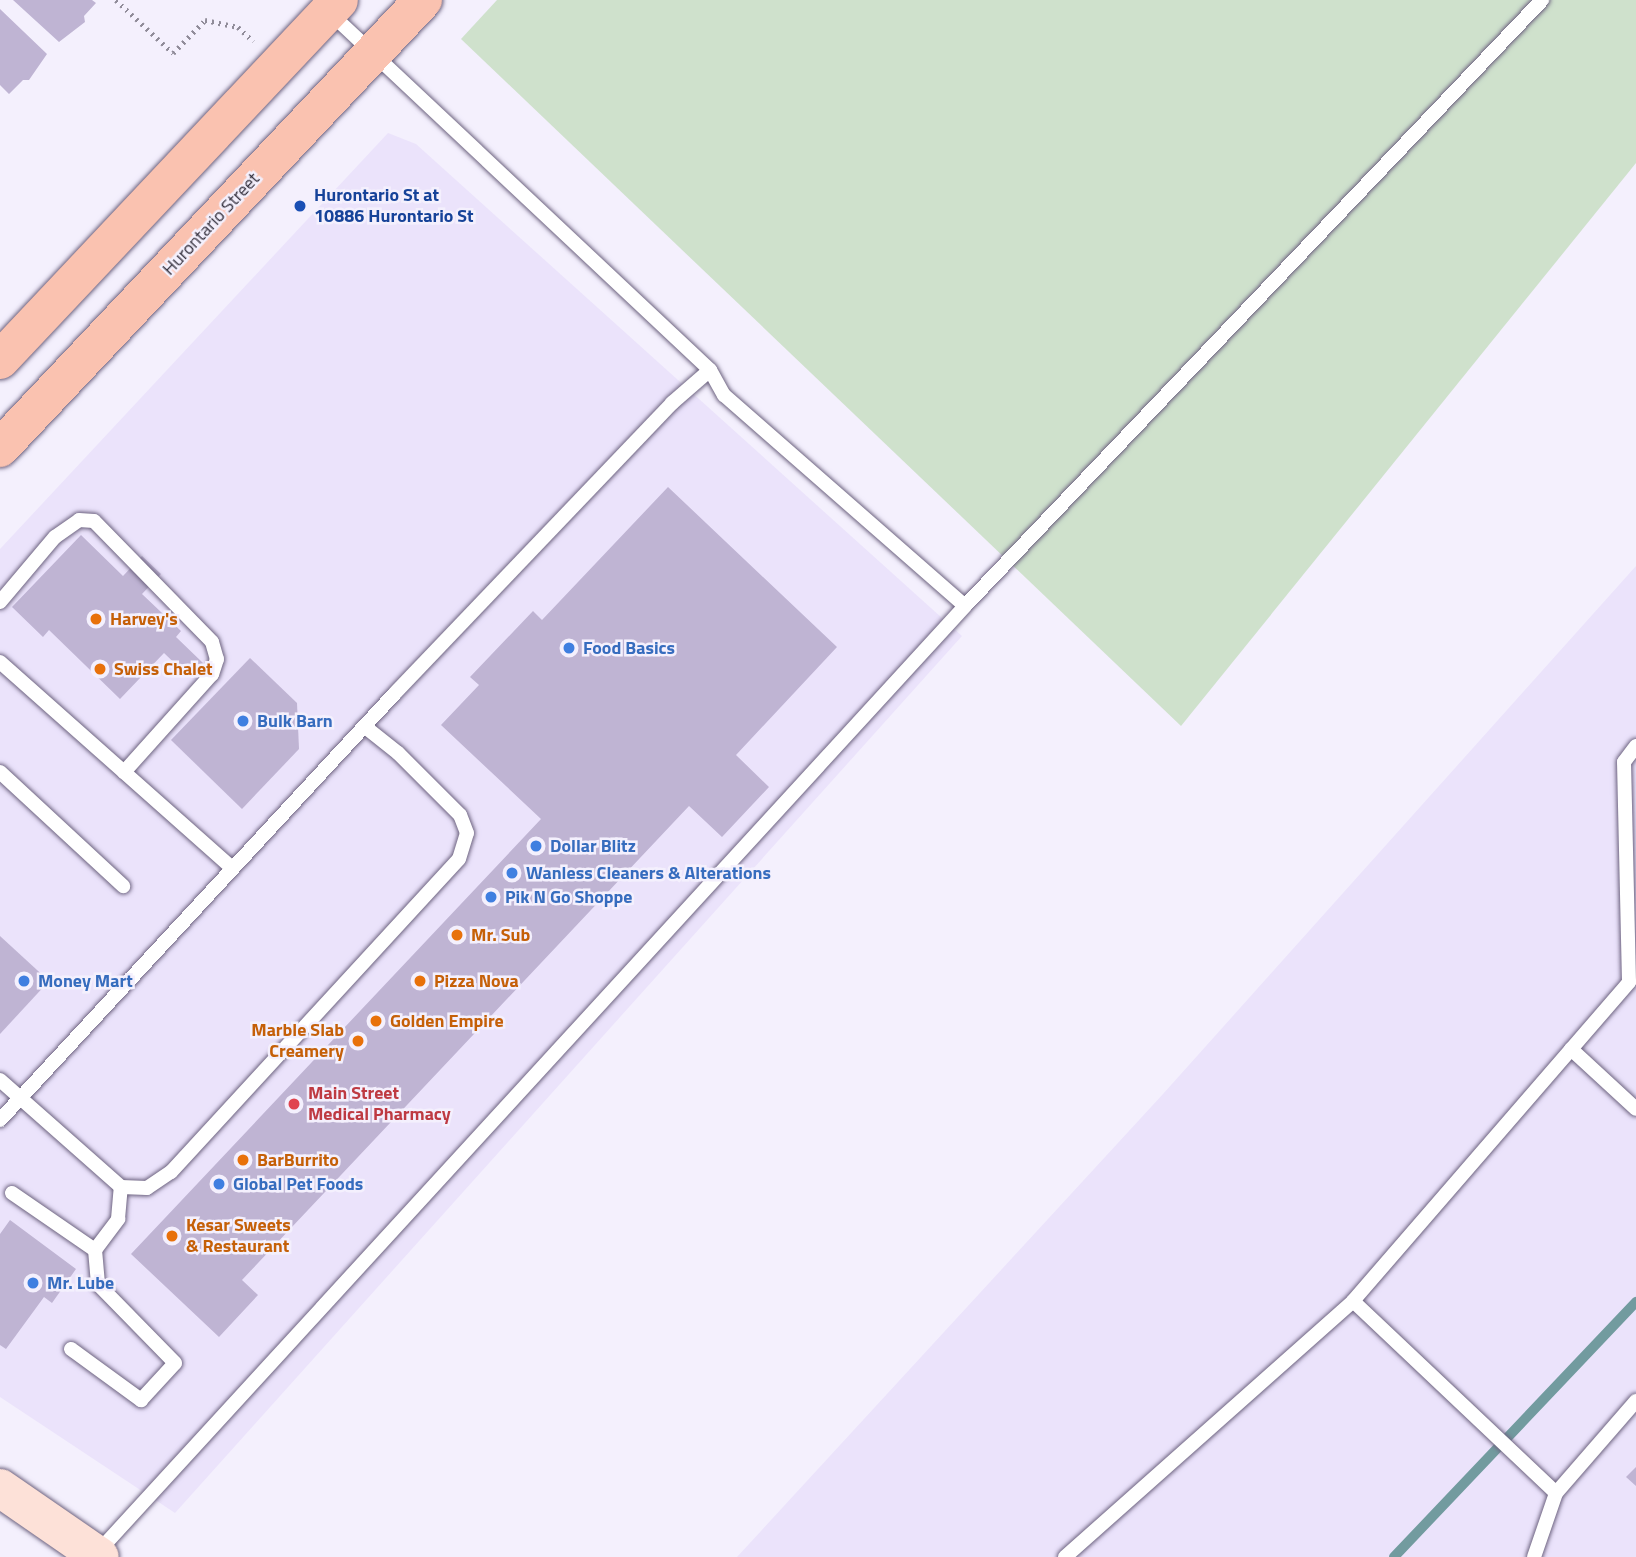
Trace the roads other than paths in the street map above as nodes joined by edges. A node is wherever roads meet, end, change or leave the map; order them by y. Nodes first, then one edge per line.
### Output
1 (423, 0) edge
2 (1542, 0) edge
3 (334, 5) edge
4 (373, 52) junction
5 (0, 360) edge
6 (710, 370) junction
7 (0, 448) edge
8 (0, 602) edge
9 (965, 606) junction
10 (0, 662) edge
11 (364, 726) junction
12 (1636, 746) edge
13 (0, 772) edge
14 (124, 772) junction
15 (232, 868) junction
16 (123, 886) dead end
17 (1632, 981) edge
18 (1571, 1049) junction
19 (0, 1080) edge
20 (19, 1098) junction
21 (1636, 1109) edge
22 (0, 1120) edge
23 (121, 1187) junction
24 (12, 1193) dead end
25 (95, 1250) junction
26 (1353, 1301) junction
27 (71, 1349) dead end
28 (1636, 1401) edge
29 (0, 1488) edge
30 (1556, 1493) junction
31 (98, 1556) edge
32 (1065, 1557) edge
33 (1534, 1557) edge

1 - 4 main road, Hurontario Street
2 - 9 lane
3 - 4 lane
3 - 5 main road
4 - 6 lane
4 - 7 main road, Hurontario Street
6 - 9 lane
6 - 11 lane
8 - 14 lane
9 - 31 lane
10 - 14 lane
11 - 15 lane
11 - 23 lane
12 - 17 lane
13 - 16 lane
14 - 15 lane
15 - 20 lane
17 - 18 lane
18 - 21 lane
18 - 26 lane
19 - 20 lane
20 - 22 lane
20 - 23 lane
23 - 25 lane
24 - 25 lane
25 - 27 lane
26 - 30 lane
26 - 32 lane
28 - 30 lane
29 - 31 main road
30 - 33 lane

